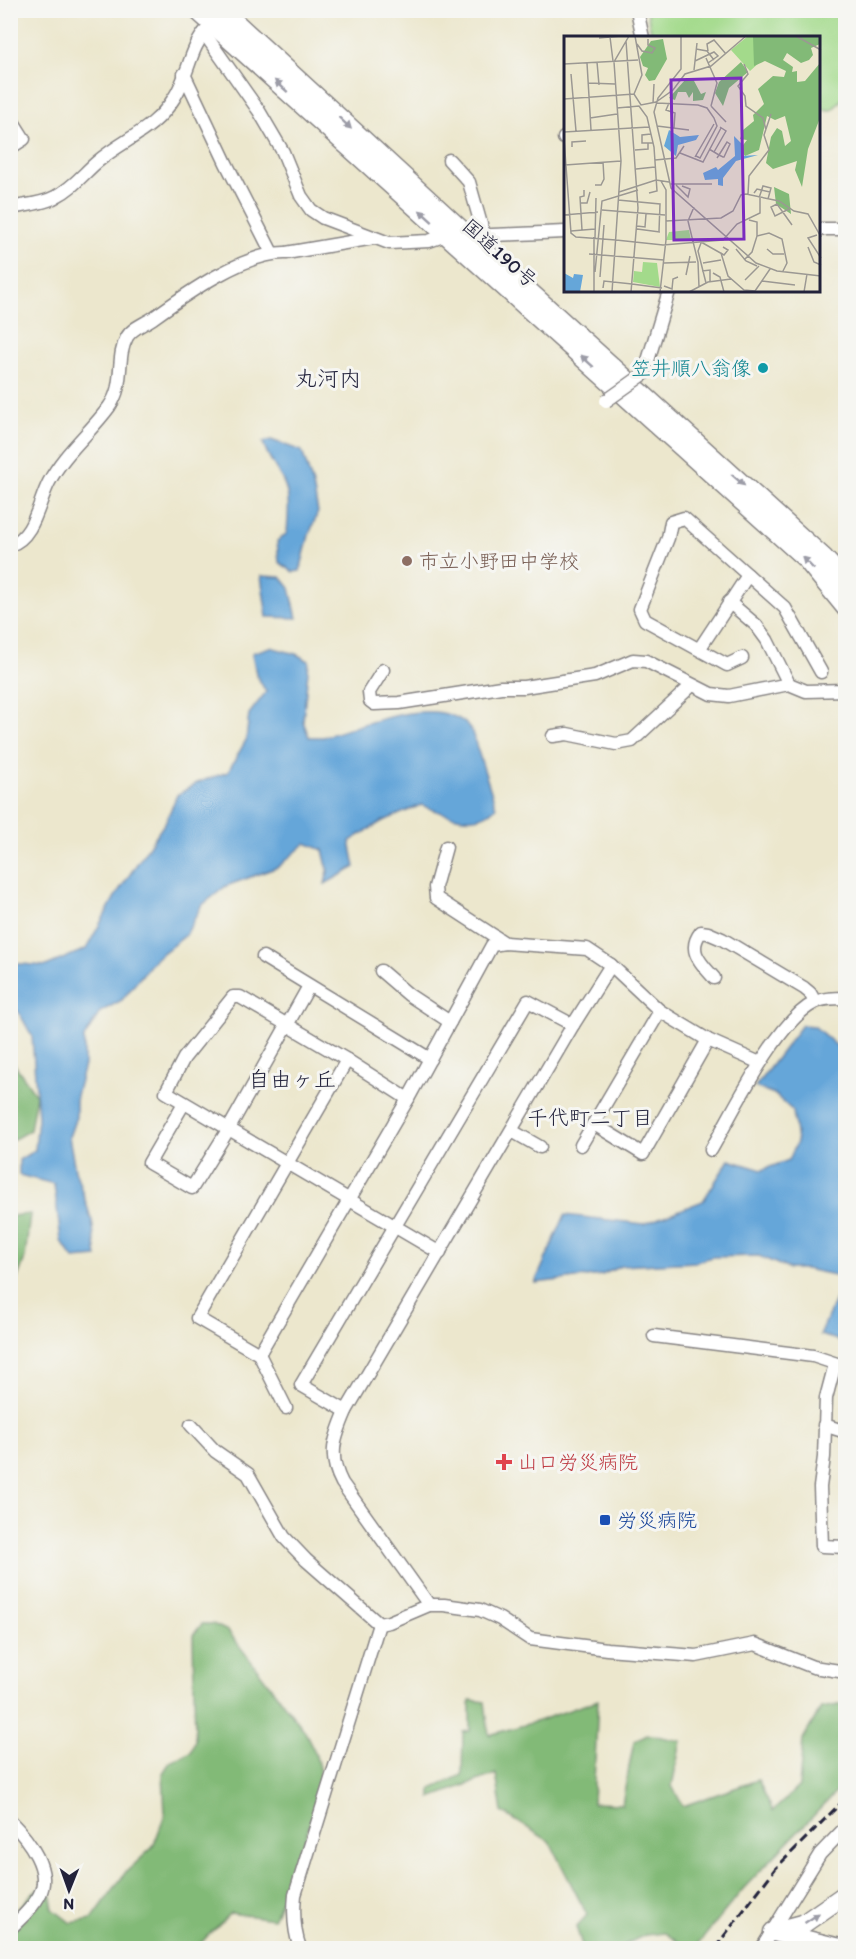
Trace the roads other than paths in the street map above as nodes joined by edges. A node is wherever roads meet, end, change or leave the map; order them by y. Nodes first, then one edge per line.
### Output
1 (197, 10) edge
2 (637, 10) edge
3 (218, 18) edge
4 (643, 36) edge
5 (184, 74) junction
6 (10, 117) edge
7 (10, 148) edge
8 (449, 160) dead end
9 (10, 208) edge
10 (820, 229) edge
11 (846, 229) edge
12 (564, 232) edge
13 (446, 235) junction
14 (476, 236) junction
15 (374, 238) junction
16 (272, 253) junction
17 (669, 292) edge
18 (606, 401) dead end
19 (10, 545) edge
20 (748, 575) junction
21 (846, 582) edge
22 (729, 602) junction
23 (846, 608) edge
24 (700, 648) junction
25 (742, 658) dead end
26 (382, 670) dead end
27 (821, 672) dead end
28 (789, 684) junction
29 (692, 686) junction
30 (846, 690) edge
31 (553, 736) dead end
32 (446, 847) dead end
33 (505, 944) junction
34 (263, 957) dead end
35 (611, 965) junction
36 (381, 971) dead end
37 (714, 978) dead end
38 (309, 986) junction
39 (846, 998) edge
40 (815, 1002) junction
41 (660, 1011) junction
42 (450, 1022) junction
43 (287, 1025) junction
44 (573, 1025) junction
45 (708, 1041) junction
46 (430, 1059) junction
47 (347, 1060) junction
48 (760, 1063) junction
49 (408, 1099) junction
50 (184, 1103) junction
51 (594, 1124) junction
52 (228, 1130) junction
53 (512, 1131) junction
54 (581, 1145) dead end
55 (540, 1147) dead end
56 (711, 1150) dead end
57 (287, 1165) junction
58 (348, 1200) junction
59 (393, 1227) junction
60 (440, 1253) junction
61 (654, 1336) dead end
62 (259, 1354) junction
63 (840, 1366) edge
64 (286, 1408) dead end
65 (346, 1411) junction
66 (191, 1425) dead end
67 (824, 1425) junction
68 (846, 1432) edge
69 (846, 1547) edge
70 (429, 1605) junction
71 (379, 1624) junction
72 (846, 1672) edge
73 (10, 1821) edge
74 (846, 1827) edge
75 (846, 1894) edge
76 (10, 1929) edge
77 (773, 1932) junction
78 (846, 1942) edge
79 (300, 1948) edge
80 (762, 1948) edge
81 (840, 1948) edge

1 - 3 highway, 国道190号
2 - 4 street
3 - 5 street
13 -> 3 highway, 国道190号
3 -> 14 highway, 国道190号
3 - 15 street
5 - 9 street
5 - 16 street
6 - 7 street
8 - 14 street
10 - 11 street
12 - 14 street
13 - 14 street
13 - 15 street
23 -> 13 highway, 国道190号
14 -> 21 highway, 国道190号
15 - 16 street
16 - 19 street
17 - 18 street, bridge
20 - 22 street
20 - 24 street
20 - 27 street
22 - 24 street
22 - 28 street
24 - 25 street
26 - 29 street
28 - 29 street
28 - 30 street
29 - 31 street
32 - 33 street
33 - 35 street
33 - 42 street
34 - 38 street
35 - 41 street
35 - 44 street
36 - 42 street
37 - 40 street
38 - 43 street
38 - 46 street
39 - 40 street
40 - 48 street
41 - 45 street
41 - 51 street
42 - 46 street
43 - 47 street
43 - 50 street
43 - 52 street
44 - 53 street
44 - 59 street
45 - 48 street
45 - 51 street
46 - 49 street
47 - 49 street
47 - 57 street
48 - 56 street
49 - 58 street
50 - 52 street
50 - 52 street
51 - 54 street
52 - 57 street
53 - 55 street
53 - 60 street
57 - 58 street
57 - 62 street
58 - 59 street
58 - 62 street
59 - 60 street
59 - 65 street
60 - 65 street
61 - 63 street
62 - 64 street
63 - 67 street
65 - 70 street
66 - 71 street
67 - 68 street
67 - 69 street
70 - 71 street
70 - 72 street
71 - 79 street
73 - 76 street
74 - 77 street
77 -> 75 highway
77 - 80 street
77 - 81 highway
78 - 81 highway

